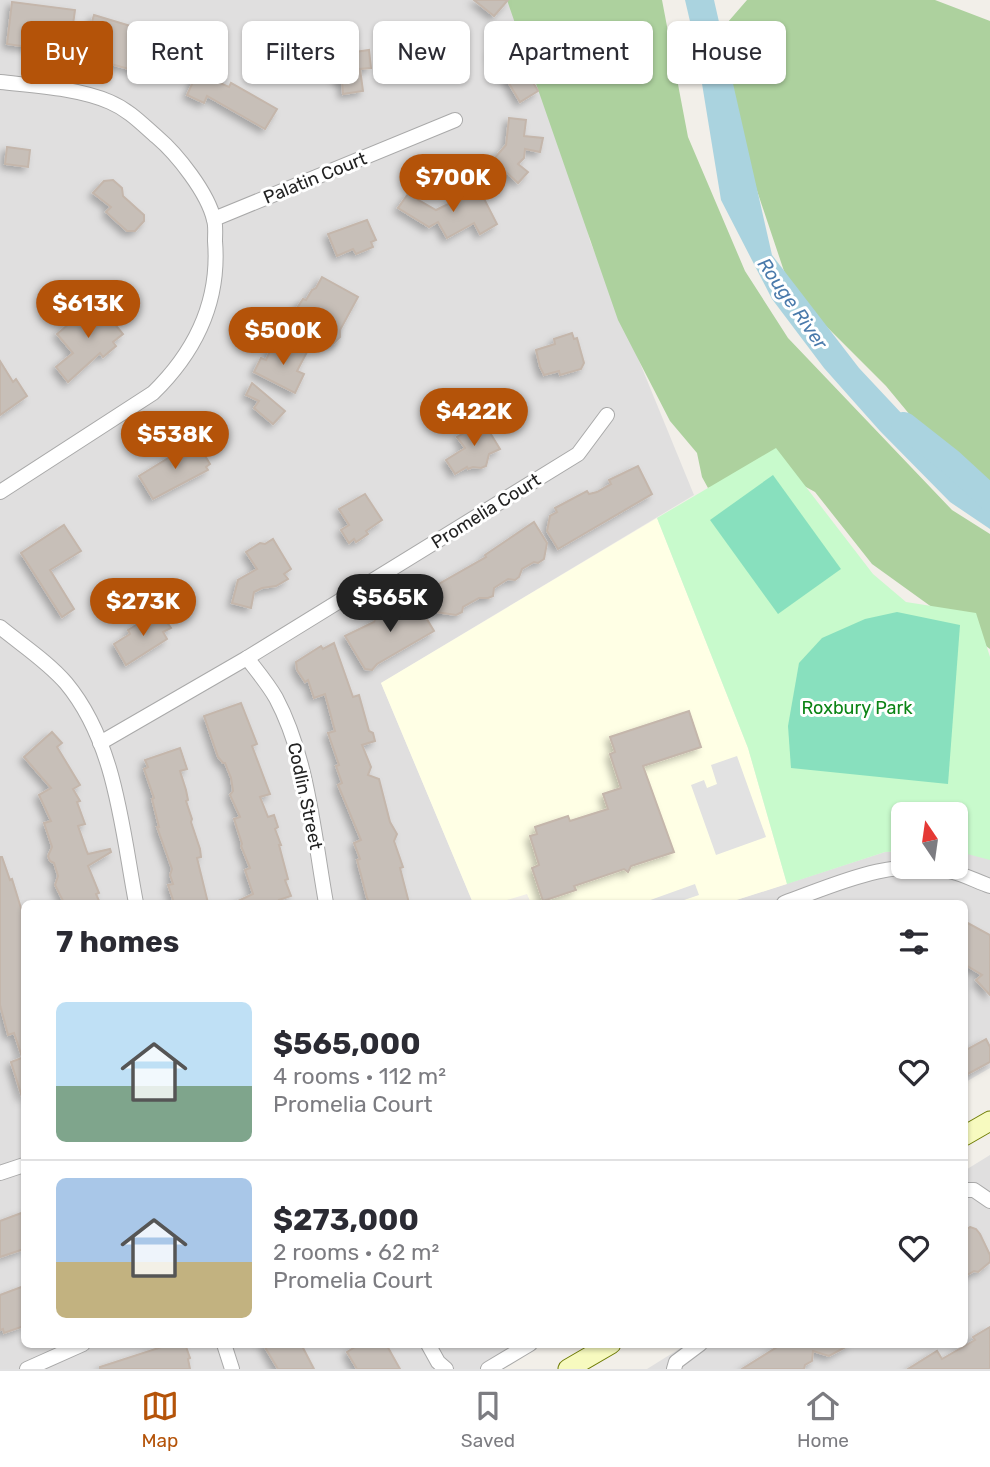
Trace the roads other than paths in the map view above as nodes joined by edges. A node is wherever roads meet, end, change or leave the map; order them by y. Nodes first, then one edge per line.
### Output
1 (0, 82) edge
2 (455, 120) dead end
3 (214, 219) junction
4 (607, 415) dead end
5 (0, 492) edge
6 (0, 627) edge
7 (247, 658) junction
8 (100, 743) junction
9 (990, 886) edge
10 (134, 900) edge
11 (325, 900) edge
12 (791, 900) edge
13 (990, 1121) edge
14 (968, 1134) edge
15 (21, 1167) edge
16 (0, 1173) edge
17 (968, 1190) edge
18 (990, 1201) edge
19 (74, 1348) edge
20 (225, 1348) edge
21 (430, 1348) edge
22 (523, 1348) edge
23 (604, 1348) edge
24 (695, 1348) edge
25 (27, 1369) edge
26 (232, 1369) edge
27 (446, 1369) edge
28 (488, 1369) edge
29 (568, 1369) edge
30 (674, 1369) edge

1 - 3 street
2 - 3 street, Palatin Court
3 - 5 street
4 - 7 street, Promelia Court
6 - 8 street
7 - 8 street, Promelia Court
7 - 11 street, Codlin Street
8 - 10 street
9 - 12 street
13 - 14 main road
15 - 16 street
17 - 18 street
19 - 25 street
20 - 26 street
21 - 27 street
22 - 28 street
23 - 29 main road
24 - 30 street

